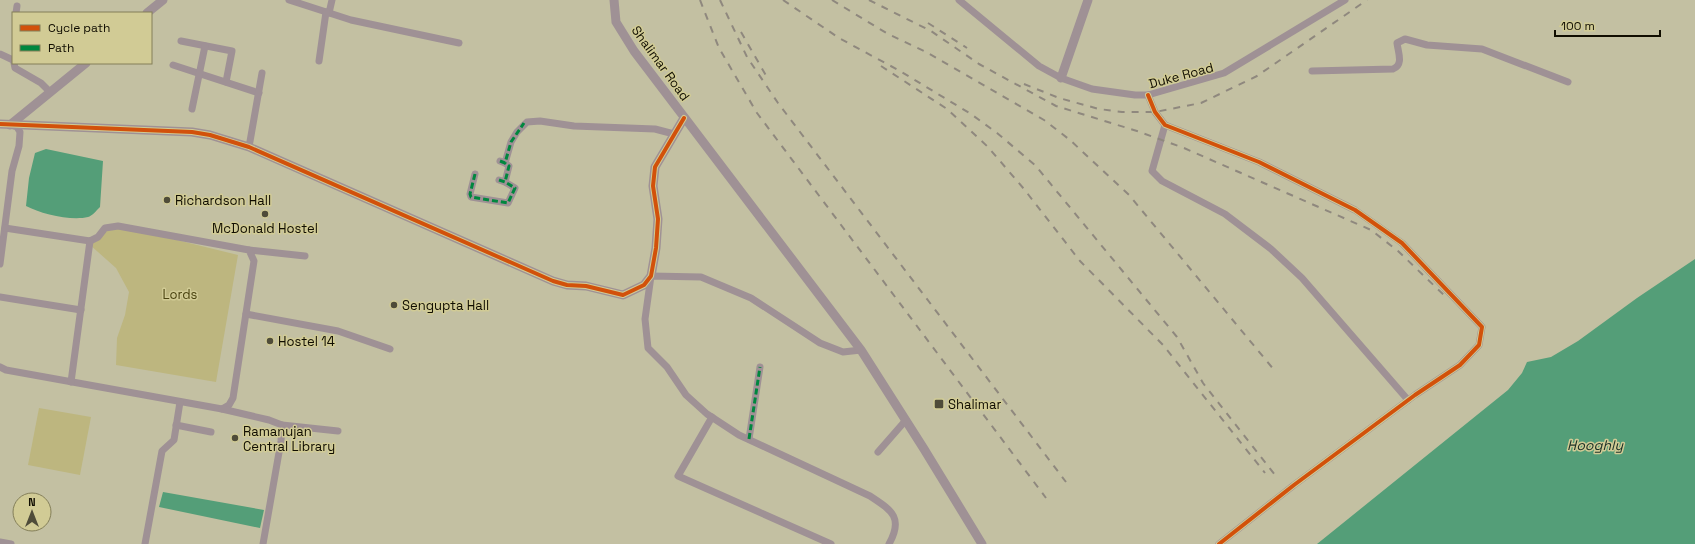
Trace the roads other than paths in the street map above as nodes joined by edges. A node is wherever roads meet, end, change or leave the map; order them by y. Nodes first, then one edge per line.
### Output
1 (163, 0) edge
2 (289, 0) edge
3 (332, 0) edge
4 (614, 0) edge
5 (958, 0) edge
6 (1088, 0) edge
7 (1345, 0) edge
8 (304, 2) edge
9 (148, 12) edge
10 (327, 12) junction
11 (181, 41) dead end
12 (459, 43) dead end
13 (206, 46) junction
14 (0, 54) edge
15 (12, 60) edge
16 (319, 60) dead end
17 (14, 64) edge
18 (85, 64) edge
19 (173, 65) dead end
20 (1312, 71) dead end
21 (262, 73) dead end
22 (200, 74) junction
23 (1061, 78) junction
24 (226, 82) junction
25 (1568, 82) dead end
26 (50, 92) junction
27 (259, 93) junction
28 (1148, 95) junction
29 (192, 109) dead end
30 (684, 118) junction
31 (0, 124) edge
32 (10, 125) junction
33 (1165, 125) junction
34 (674, 134) junction
35 (249, 147) junction
36 (475, 174) dead end
37 (5, 228) junction
38 (90, 241) junction
39 (249, 250) junction
40 (305, 256) dead end
41 (0, 264) edge
42 (651, 276) junction
43 (0, 297) edge
44 (81, 310) junction
45 (246, 314) junction
46 (390, 349) dead end
47 (861, 350) junction
48 (0, 367) edge
49 (760, 367) dead end
50 (71, 382) junction
51 (1408, 400) junction
52 (180, 402) junction
53 (222, 409) junction
54 (712, 417) junction
55 (906, 420) junction
56 (176, 425) junction
57 (282, 425) junction
58 (338, 430) dead end
59 (211, 432) dead end
60 (749, 440) junction
61 (878, 452) dead end
62 (0, 542) edge
63 (11, 544) edge
64 (145, 544) edge
65 (263, 544) edge
66 (831, 544) edge
67 (889, 544) edge
68 (982, 544) edge
69 (1219, 544) edge

1 - 9 street
2 - 8 street
3 - 10 street
4 - 30 street, Shalimar Road
5 - 23 street, Duke Road
6 - 23 street
7 - 28 street, Duke Road
8 - 10 street
10 - 12 street
10 - 16 street
11 - 13 street
13 - 22 street
13 - 24 street
14 - 15 street
17 - 26 street
18 - 26 street
19 - 22 street
20 - 25 street
21 - 27 street
22 - 24 street
22 - 29 street
23 - 28 street, Duke Road
24 - 27 street
26 - 32 street
27 - 35 street
28 - 33 street
30 - 34 street
30 - 47 street, Shalimar Road
31 - 32 street
32 - 35 street
32 - 37 street
33 - 51 street
33 - 51 street
34 - 36 street
34 - 42 street
35 - 42 street
37 - 38 street
37 - 41 street
38 - 39 street
38 - 44 street
39 - 40 street
39 - 45 street
42 - 47 street
42 - 54 street
43 - 44 street
44 - 50 street
45 - 46 street
45 - 53 street
47 - 55 street, Shalimar Road
48 - 50 street
49 - 60 street
50 - 52 street
51 - 69 street
52 - 53 street
52 - 56 street
53 - 57 street
54 - 60 street
54 - 66 street
55 - 61 street
55 - 68 street, Shalimar Road
56 - 59 street
56 - 64 street
57 - 58 street
57 - 65 street
60 - 67 street
62 - 63 street

